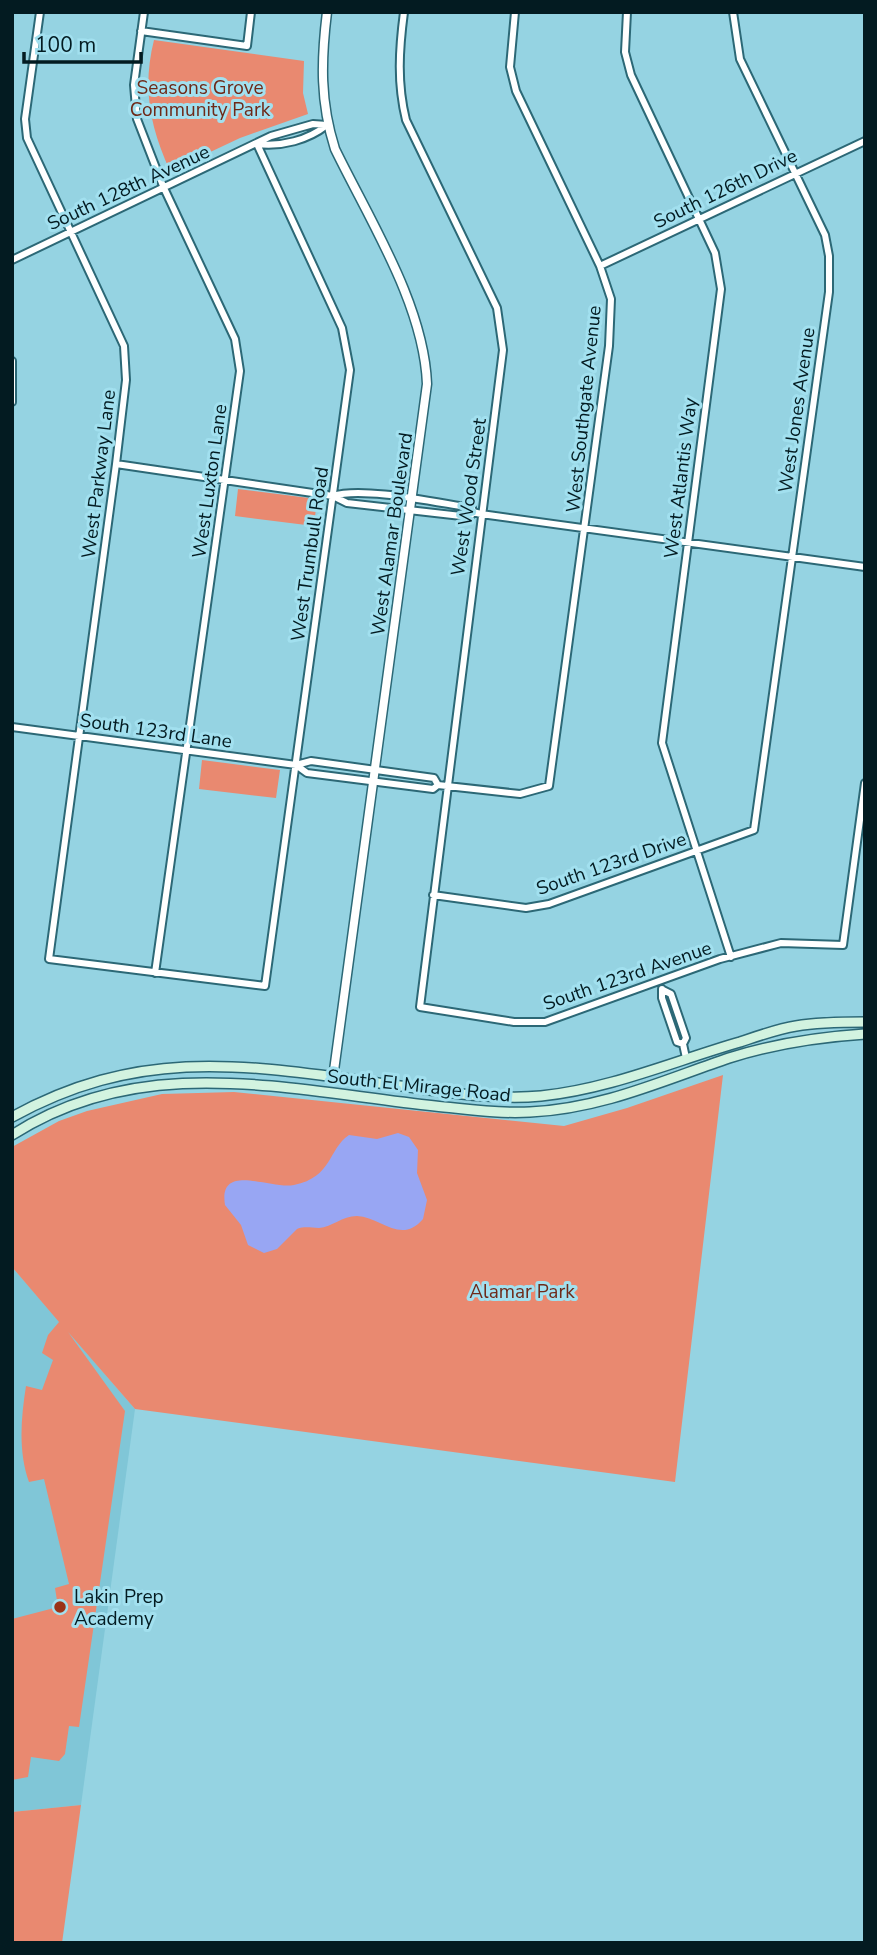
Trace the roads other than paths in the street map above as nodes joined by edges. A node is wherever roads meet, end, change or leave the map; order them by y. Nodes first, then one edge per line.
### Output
1 (40, 12) edge
2 (144, 12) edge
3 (251, 12) edge
4 (327, 12) edge
5 (404, 12) edge
6 (516, 12) edge
7 (627, 12) edge
8 (733, 12) edge
9 (141, 32) junction
10 (327, 125) junction
11 (865, 141) edge
12 (257, 144) junction
13 (796, 171) junction
14 (163, 186) junction
15 (701, 219) junction
16 (69, 232) junction
17 (12, 260) edge
18 (600, 266) junction
19 (12, 361) edge
20 (12, 402) edge
21 (116, 464) junction
22 (226, 481) junction
23 (334, 496) junction
24 (412, 499) junction
25 (411, 509) junction
26 (473, 512) junction
27 (481, 514) junction
28 (585, 528) junction
29 (688, 542) junction
30 (791, 557) junction
31 (865, 567) edge
32 (12, 726) edge
33 (79, 735) junction
34 (184, 751) junction
35 (296, 765) junction
36 (373, 771) junction
37 (372, 782) junction
38 (865, 783) edge
39 (442, 785) junction
40 (549, 786) joint
41 (754, 830) joint
42 (696, 852) junction
43 (433, 895) junction
44 (731, 957) junction
45 (155, 973) junction
46 (660, 981) junction
47 (421, 1007) joint
48 (865, 1022) edge
49 (865, 1034) edge
50 (686, 1058) junction
51 (333, 1078) junction
52 (12, 1117) edge
53 (12, 1135) edge

1 - 16 street, West Parkway Lane
2 - 9 street, West Luxton Lane
3 - 9 street
4 - 10 street, West Alamar Boulevard
5 - 27 street, West Wood Street
6 - 18 street, West Southgate Avenue
7 - 15 street, West Atlantis Way
8 - 13 street, West Jones Avenue
9 - 14 street, West Luxton Lane
10 - 12 street, South 128th Avenue
10 - 12 street, South 128th Avenue
10 - 24 street, West Alamar Boulevard
11 - 13 street, South 126th Drive
12 - 14 street, South 128th Avenue
12 - 23 street, West Trumbull Road
13 - 15 street, South 126th Drive
13 - 30 street, West Jones Avenue
14 - 16 street, South 128th Avenue
14 - 22 street, West Luxton Lane
15 - 18 street, South 126th Drive
15 - 29 street, West Atlantis Way
16 - 17 street, South 128th Avenue
16 - 21 street, West Parkway Lane
18 - 28 street, West Southgate Avenue
19 - 20 street
21 - 22 street
21 - 33 street, West Parkway Lane
22 - 23 street
22 - 34 street, West Luxton Lane
23 - 24 street
23 - 25 street
23 - 35 street, West Trumbull Road
24 - 25 street, West Alamar Boulevard
24 - 26 street
25 - 26 street
25 - 36 street, West Alamar Boulevard
26 - 27 street
27 - 28 street
27 - 39 street, West Wood Street
28 - 29 street
28 - 40 street, West Southgate Avenue
29 - 30 street
29 - 42 street, West Atlantis Way
30 - 31 street
30 - 41 street, West Jones Avenue
32 - 33 street, South 123rd Lane
33 - 34 street, South 123rd Lane
33 - 45 street, West Parkway Lane
34 - 35 street, South 123rd Lane
34 - 45 street, West Luxton Lane
35 - 36 street, South 123rd Lane
35 - 37 street, South 123rd Lane
35 - 45 street, West Trumbull Road
36 - 37 street, West Alamar Boulevard
36 - 39 street, South 123rd Lane
37 - 39 street, South 123rd Lane
37 - 51 street, West Alamar Boulevard
38 - 44 street, South 123rd Avenue
39 - 40 street, South 123rd Lane
39 - 43 street, West Wood Street
41 - 42 street, South 123rd Drive
42 - 43 street, South 123rd Drive
42 - 44 street, West Atlantis Way
43 - 47 street, West Wood Street
44 - 46 street, South 123rd Avenue
46 - 47 street, South 123rd Avenue
46 - 50 street
48 - 50 main road, South El Mirage Road
49 - 53 main road, South El Mirage Road
50 - 51 main road, South El Mirage Road
51 - 52 main road, South El Mirage Road

